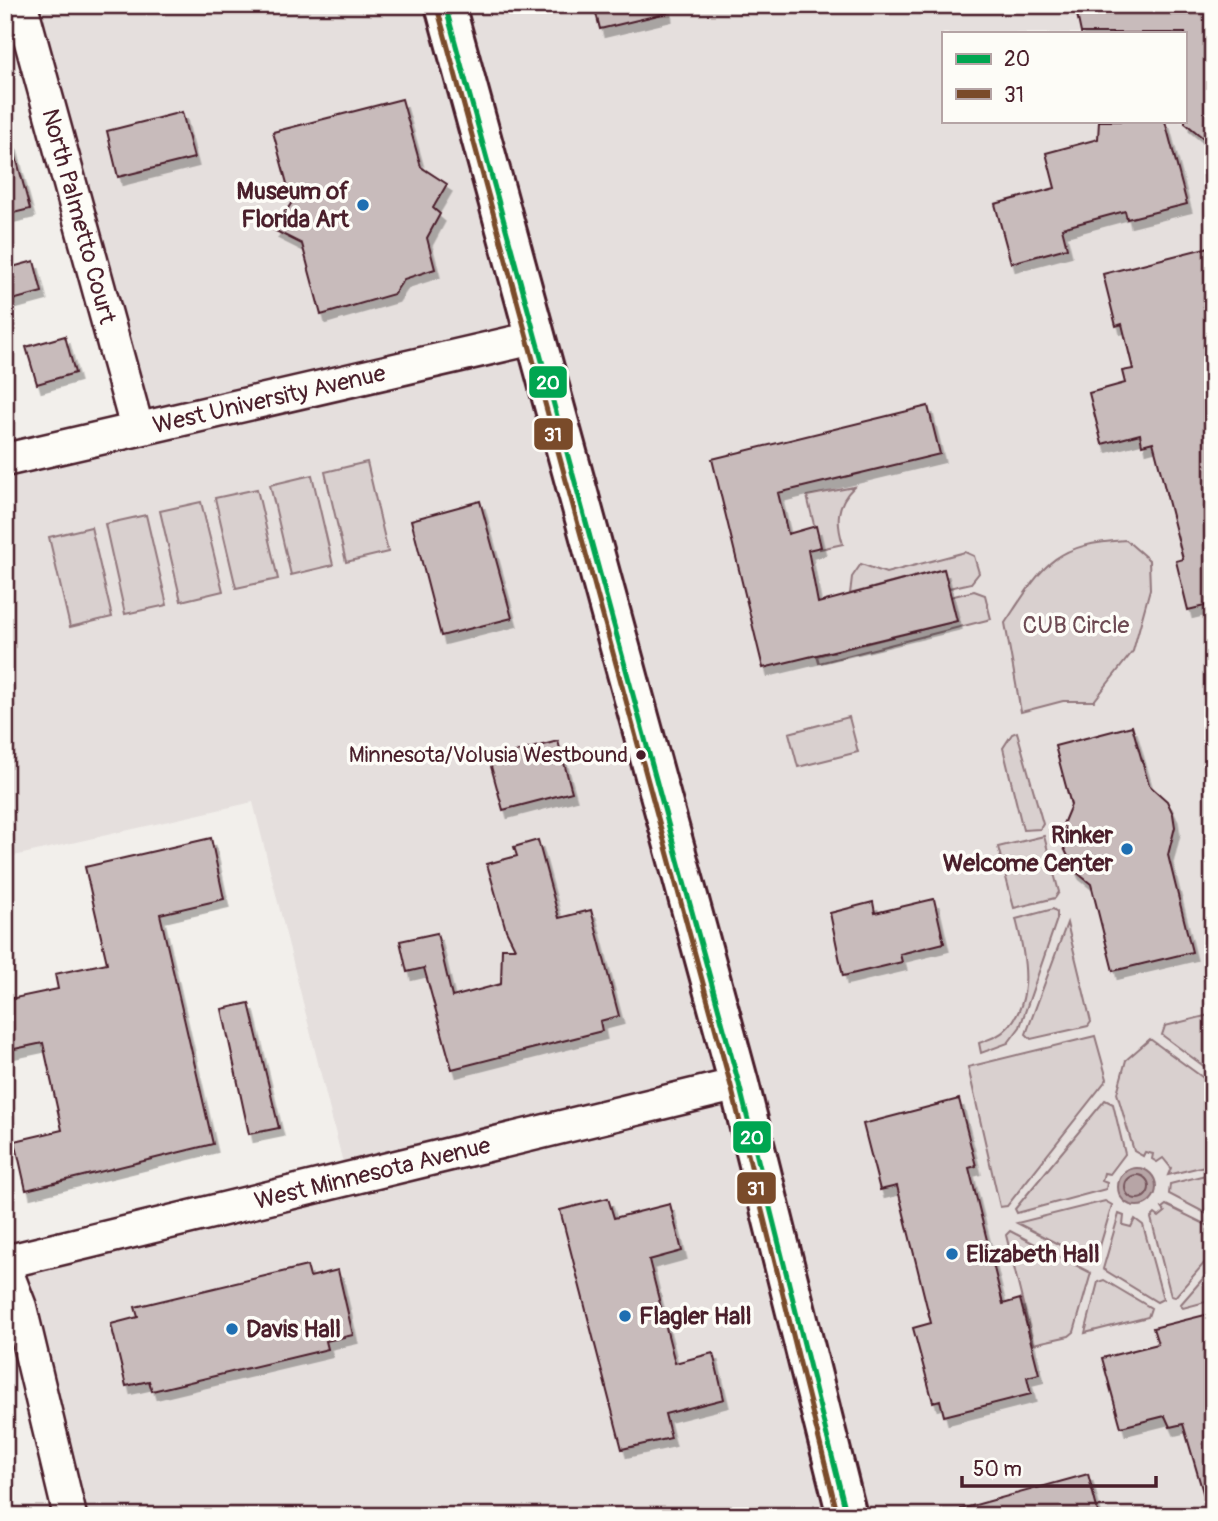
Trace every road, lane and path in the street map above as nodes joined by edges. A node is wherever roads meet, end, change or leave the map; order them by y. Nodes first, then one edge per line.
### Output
1 (21, 5) edge
2 (445, 5) edge
3 (534, 338) junction
4 (137, 428) junction
5 (5, 460) edge
6 (738, 1084) junction
7 (5, 1262) edge
8 (5, 1269) edge
9 (70, 1516) edge
10 (846, 1516) edge

1 - 4 street, North Palmetto Court
2 - 3 main road
3 - 4 street, West University Avenue
3 - 6 main road
4 - 5 street, West University Avenue
6 - 7 street, West Minnesota Avenue
6 - 10 main road
8 - 9 street

